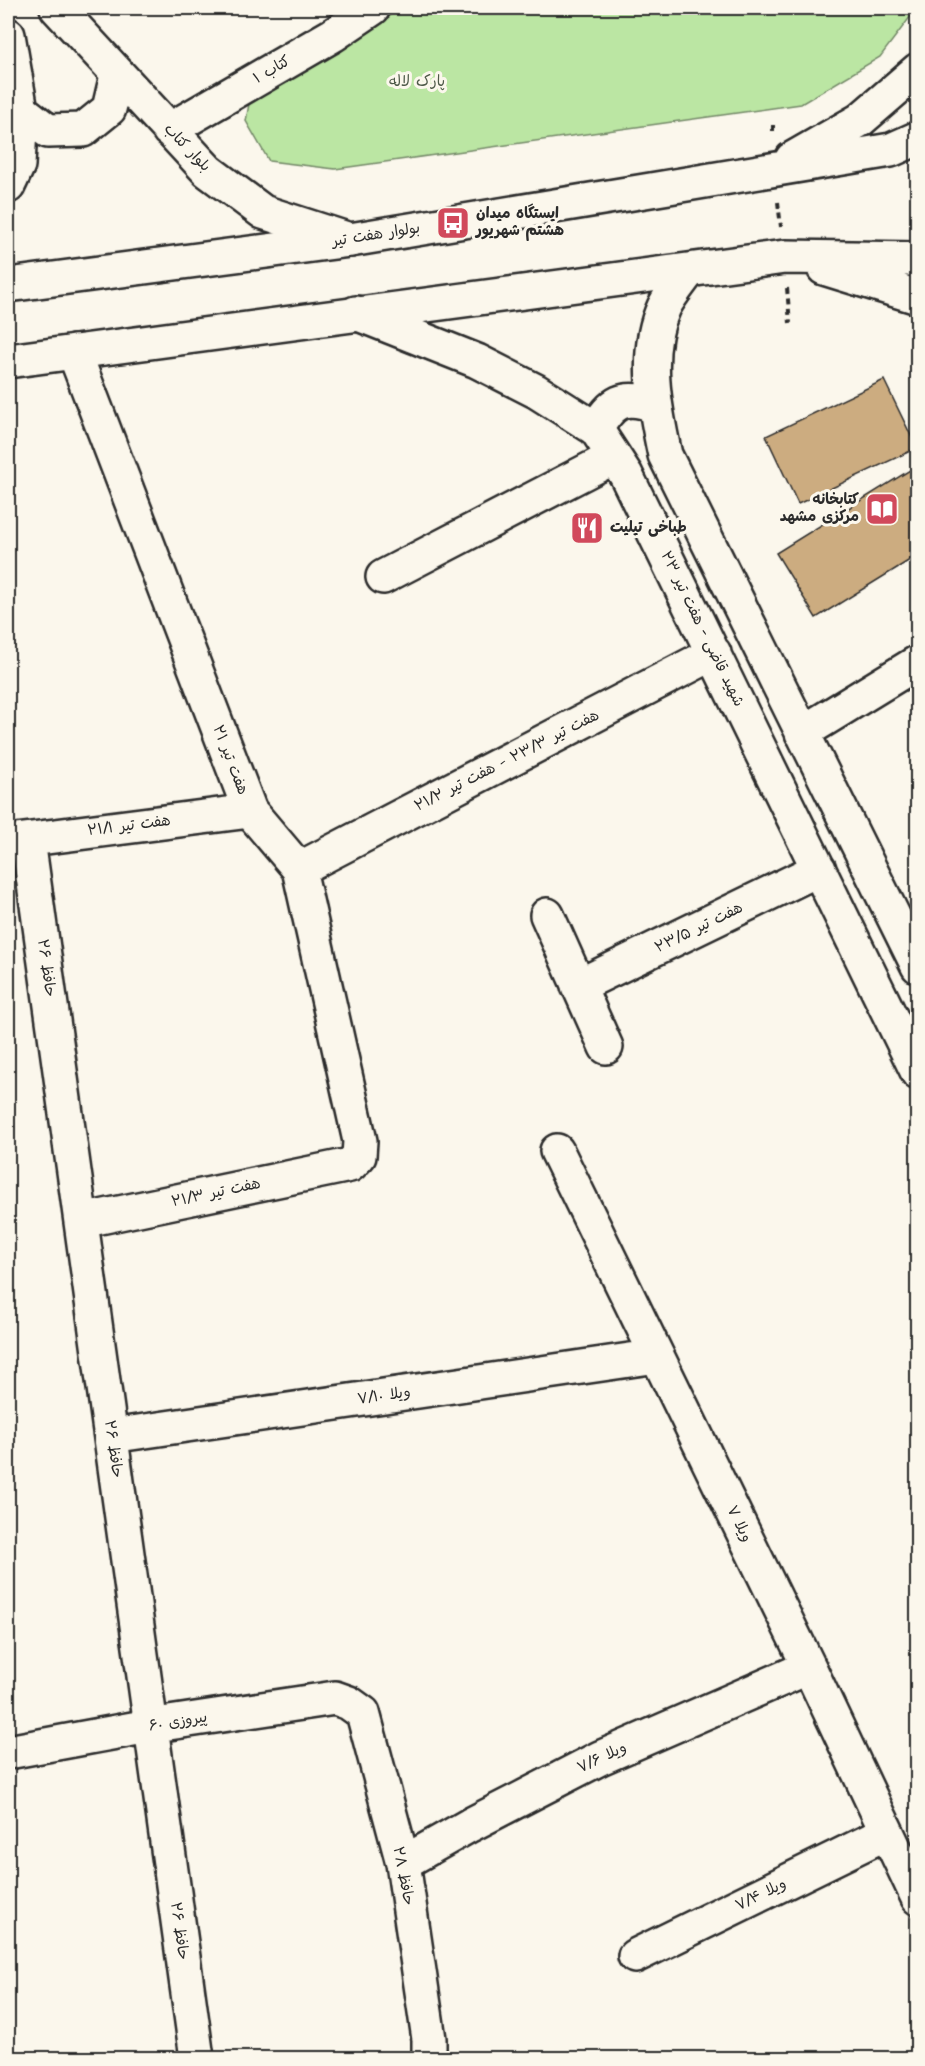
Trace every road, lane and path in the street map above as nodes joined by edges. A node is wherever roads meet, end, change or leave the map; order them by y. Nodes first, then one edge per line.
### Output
1 (57, 8) edge
2 (374, 8) edge
3 (8, 35) edge
4 (918, 70) edge
5 (117, 75) junction
6 (21, 110) junction
7 (169, 130) junction
8 (918, 138) edge
9 (774, 170) junction
10 (8, 186) edge
11 (350, 240) junction
12 (785, 257) junction
13 (918, 259) edge
14 (688, 272) junction
15 (8, 285) edge
16 (918, 297) edge
17 (356, 313) junction
18 (74, 352) junction
19 (8, 361) edge
20 (654, 405) junction
21 (596, 429) junction
22 (614, 457) junction
23 (383, 577) dead end
24 (714, 653) junction
25 (918, 662) edge
26 (802, 732) junction
27 (250, 811) junction
28 (18, 841) edge
29 (299, 869) junction
30 (819, 869) junction
31 (547, 915) dead end
32 (918, 966) edge
33 (578, 986) junction
34 (606, 1047) dead end
35 (918, 1073) edge
36 (557, 1151) dead end
37 (350, 1165) joint
38 (81, 1221) junction
39 (657, 1356) junction
40 (111, 1436) junction
41 (808, 1667) junction
42 (349, 1703) joint
43 (149, 1726) junction
44 (8, 1752) edge
45 (886, 1833) junction
46 (403, 1863) junction
47 (918, 1898) edge
48 (635, 1956) dead end
49 (197, 2058) edge
50 (429, 2058) edge

1 - 5 street, بلوار کتاب
2 - 7 street, کتاب ۱
3 - 6 street
4 - 9 street
5 - 6 street
5 - 7 street, بلوار کتاب
6 - 10 street
7 - 11 street, بلوار کتاب
8 - 9 street, بولوار هفت تیر
9 - 11 street, بولوار هفت تیر
11 - 15 street, بولوار هفت تیر
12 - 13 street
12 - 14 street
12 - 16 street
14 - 17 street
14 - 20 street
17 - 18 street
17 - 21 street, شهید قاضی - هفت تیر ۲۳
18 - 19 street
18 - 27 street, هفت تیر ۲۱
20 - 21 street
20 - 26 street
21 - 22 street, شهید قاضی - هفت تیر ۲۳
22 - 23 street
22 - 24 street, شهید قاضی - هفت تیر ۲۳
24 - 29 street, هفت تیر ۲۳/۳ - هفت تیر ۲۱/۲
24 - 30 street, شهید قاضی - هفت تیر ۲۳
25 - 26 street
26 - 32 street
27 - 28 street, هفت تیر ۲۱/۱
27 - 29 street, هفت تیر ۲۱
28 - 38 street, حافظ ۲۶
29 - 37 street, هفت تیر ۲۱
30 - 33 street, هفت تیر ۲۳/۵
30 - 35 street, شهید قاضی - هفت تیر ۲۳
31 - 33 street
33 - 34 street
36 - 39 street, ویلا ۷
37 - 38 street, هفت تیر ۲۱/۳
38 - 40 street, حافظ ۲۶
39 - 40 street, ویلا ۷/۱۰
39 - 41 street, ویلا ۷
40 - 43 street, حافظ ۲۶
41 - 45 street, ویلا ۷
41 - 46 street, ویلا ۷/۶
42 - 43 street, پیروزی ۶۰
42 - 46 street, حافظ ۲۸
43 - 44 street, پیروزی ۶۰
43 - 49 street, حافظ ۲۶
45 - 47 street, ویلا ۷
45 - 48 street, ویلا ۷/۴
46 - 50 street, حافظ ۲۸

